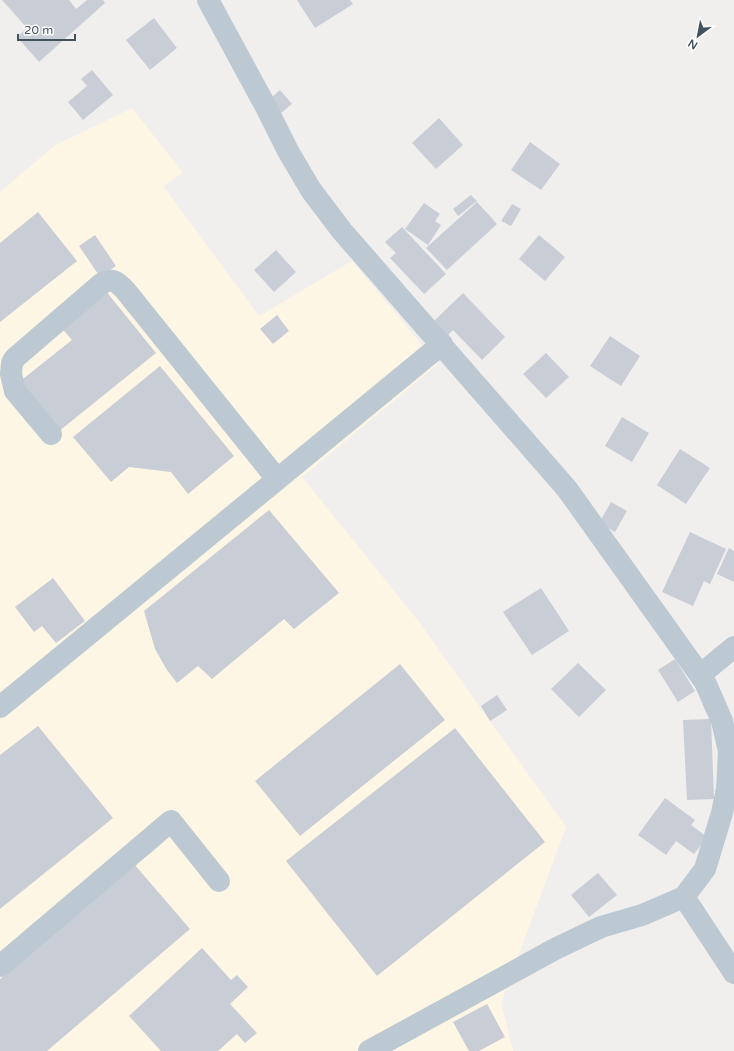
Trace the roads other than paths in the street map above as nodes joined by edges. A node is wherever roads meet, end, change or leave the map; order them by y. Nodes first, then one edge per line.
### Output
1 (208, 0) edge
2 (442, 344) junction
3 (51, 434) dead end
4 (277, 478) junction
5 (734, 646) edge
6 (700, 675) junction
7 (0, 707) edge
8 (219, 881) dead end
9 (684, 897) junction
10 (0, 966) edge
11 (734, 973) edge
12 (369, 1051) edge

1 - 2 street
2 - 4 street
2 - 6 street
3 - 4 street
4 - 7 street
5 - 6 street
6 - 9 street
8 - 10 street
9 - 11 street
9 - 12 street

